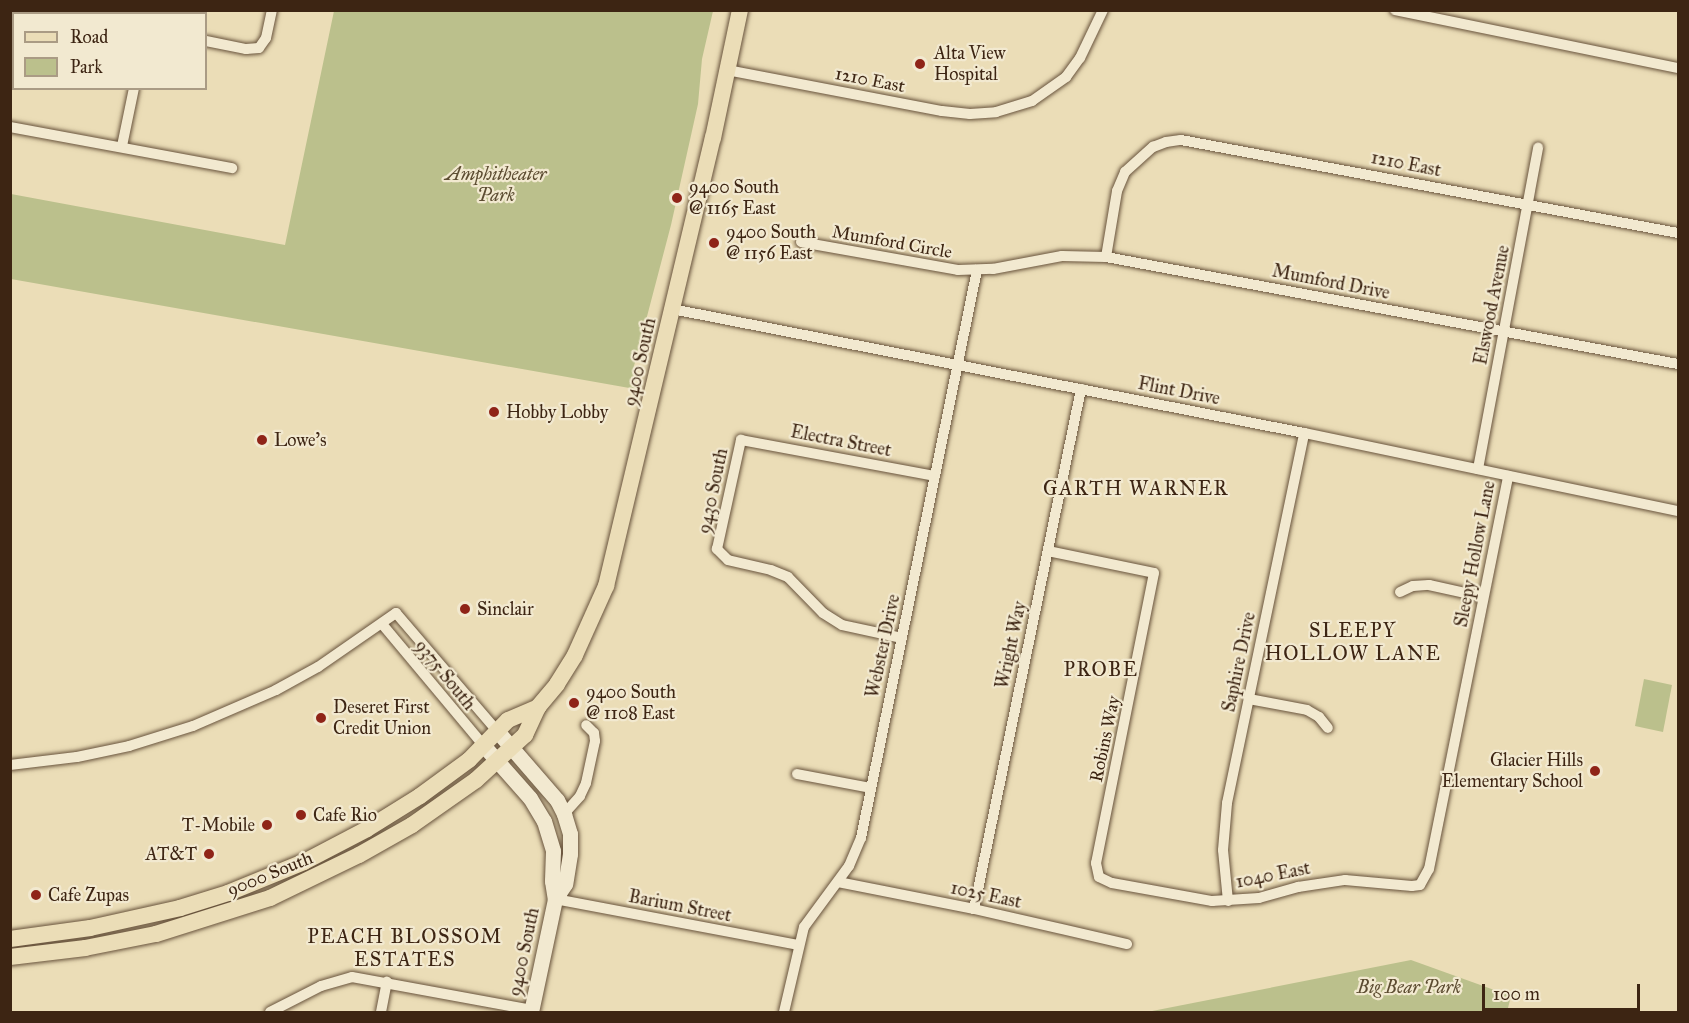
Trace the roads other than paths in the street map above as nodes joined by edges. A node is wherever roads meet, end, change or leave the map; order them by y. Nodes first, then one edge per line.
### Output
1 (272, 10) edge
2 (740, 10) edge
3 (1102, 10) edge
4 (1395, 10) edge
5 (207, 41) edge
6 (1678, 68) edge
7 (727, 70) junction
8 (134, 90) edge
9 (10, 127) edge
10 (122, 146) junction
11 (1538, 148) dead end
12 (232, 168) dead end
13 (1527, 204) junction
14 (1678, 232) edge
15 (801, 242) dead end
16 (1106, 257) junction
17 (977, 270) junction
18 (672, 309) junction
19 (1504, 331) junction
20 (1678, 364) edge
21 (958, 365) junction
22 (1081, 388) junction
23 (1304, 433) junction
24 (741, 440) joint
25 (1478, 469) junction
26 (935, 476) junction
27 (1508, 476) junction
28 (1678, 511) edge
29 (1048, 551) junction
30 (1400, 592) dead end
31 (1483, 597) junction
32 (382, 624) junction
33 (902, 638) junction
34 (1249, 699) junction
35 (538, 707) junction
36 (586, 725) dead end
37 (1328, 728) dead end
38 (498, 732) junction
39 (484, 746) junction
40 (512, 748) junction
41 (498, 761) junction
42 (10, 765) edge
43 (797, 774) dead end
44 (871, 788) junction
45 (564, 813) junction
46 (1099, 877) joint
47 (838, 882) junction
48 (1420, 885) joint
49 (555, 899) junction
50 (1228, 901) junction
51 (974, 909) junction
52 (10, 939) edge
53 (1127, 944) dead end
54 (798, 945) junction
55 (10, 957) edge
56 (387, 982) junction
57 (531, 1011) edge
58 (270, 1012) edge
59 (381, 1012) edge
60 (784, 1012) edge

1 - 5 street
2 - 7 main road, 9400 South
3 - 7 street, 1210 East
4 - 6 street
7 - 18 main road, 9400 South
8 - 10 street
9 - 10 street
10 - 12 street
11 - 13 street, Elswood Avenue
13 - 14 street, 1210 East
13 - 16 street, 1210 East
13 - 19 street, Elswood Avenue
15 - 17 street, Mumford Circle
16 - 17 street, Mumford Drive
16 - 19 street, Mumford Drive
17 - 21 street, Webster Drive
18 - 21 street, Flint Drive
18 - 35 main road, 9400 South
19 - 20 street, Mumford Drive
19 - 25 street, Elswood Avenue
21 - 22 street, Flint Drive
21 - 26 street, Webster Drive
22 - 23 street, Flint Drive
22 - 29 street, Wright Way
23 - 25 street, Flint Drive
23 - 34 street, Saphire Drive
24 - 26 street, Electra Street
24 - 33 street, 9430 South
25 - 27 street, Flint Drive
26 - 33 street, Webster Drive
27 - 28 street, Flint Drive
27 - 31 street, Sleepy Hollow Lane
29 - 46 street, Robins Way
29 - 51 street, Wright Way
30 - 31 street
31 - 48 street, Sleepy Hollow Lane
32 - 38 street, 9375 South
32 - 39 street, 9375 South
32 - 42 street
33 - 44 street, Webster Drive
34 - 37 street
34 - 50 street, Saphire Drive
35 - 38 main road, 9400 South
35 - 40 main road, 9400 South
36 - 45 street
38 - 39 main road, 9000 South
38 - 40 main road, 9400 South
39 - 41 main road, 9400 South
39 - 52 main road, 9000 South
40 - 41 main road, 9000 South
40 - 45 main road, 9400 South
41 - 49 main road, 9400 South
41 - 55 main road, 9000 South
43 - 44 street
44 - 47 street, Webster Drive
45 - 49 main road, 9400 South
46 - 50 street, 1040 East
47 - 51 street, 1025 East
47 - 54 street, Webster Drive
48 - 50 street, 1040 East
49 - 54 street, Barium Street
49 - 57 main road, 9400 South
51 - 53 street, 1025 East
54 - 60 street, Webster Drive
56 - 57 street
56 - 58 street
56 - 59 street

